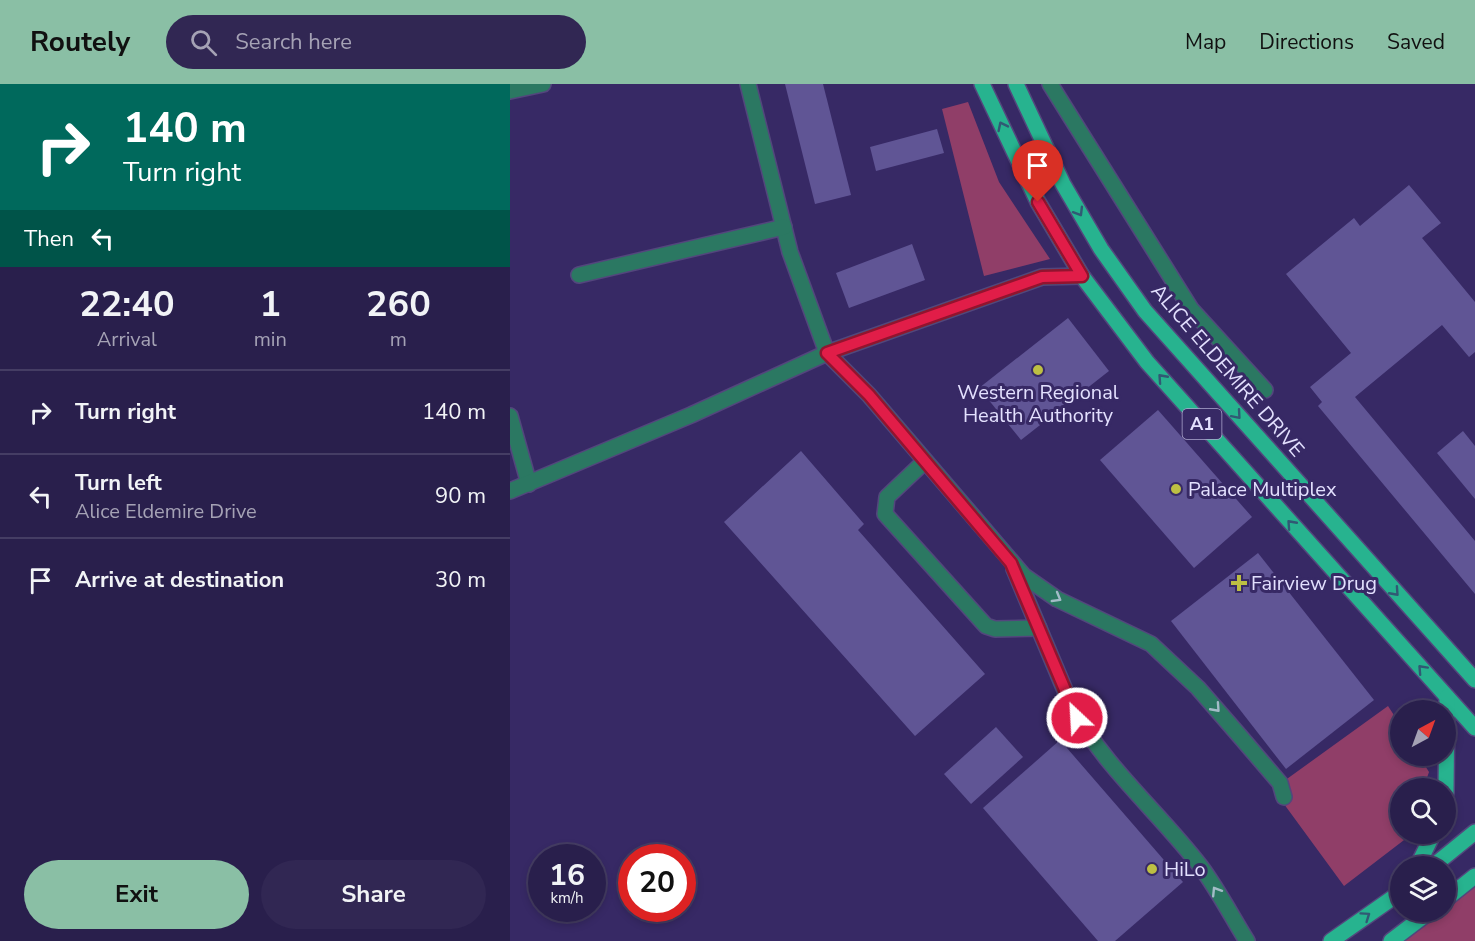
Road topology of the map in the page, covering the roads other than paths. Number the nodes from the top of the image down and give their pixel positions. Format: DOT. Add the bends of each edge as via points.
graph roads {
  1 [pos="543,84"];
  2 [pos="748,84"];
  3 [pos="982,84"];
  4 [pos="1016,84"];
  5 [pos="1050,84"];
  6 [pos="510,92"];
  7 [pos="784,227"];
  8 [pos="579,275"];
  9 [pos="1082,276"];
  10 [pos="827,353"];
  11 [pos="1265,390"];
  12 [pos="510,416"];
  13 [pos="924,462"];
  14 [pos="529,483"];
  15 [pos="510,491"];
  16 [pos="1011,563"];
  17 [pos="1039,628"];
  18 [pos="1475,680"];
  19 [pos="1447,697"];
  20 [pos="1475,728"];
  21 [pos="1446,778"];
  22 [pos="1284,797"];
  23 [pos="1475,832"];
  24 [pos="1446,856"];
  25 [pos="1475,876"];
  26 [pos="1456,891"];
  27 [pos="1390,900"];
  28 [pos="1416,922"];
  29 [pos="1247,941"];
  30 [pos="1331,941"];
  31 [pos="1391,941"];
  1 -- 6 [label="lane"];
  2 -- 7 [label="lane"];
  9 -- 3 [label="main road, A1, one-way" via="1038,202"];
  4 -- 18 [label="main road, ALICE ELDEMIRE DRIVE / A1, one-way" via="1063,184 1101,249 1145,311"];
  5 -- 11 [label="lane" via="1191,309"];
  7 -- 8 [label="lane"];
  7 -- 10 [label="lane"];
  9 -- 10 [label="lane" via="1042,277"];
  19 -- 9 [label="main road, A1, one-way" via="1147,362"];
  10 -- 13 [label="lane" via="869,395"];
  10 -- 14 [label="lane"];
  12 -- 14 [label="lane"];
  13 -- 16 [label="lane"];
  13 -- 17 [label="lane" via="887,497 885,514 986,626"];
  14 -- 15 [label="lane"];
  16 -- 17 [label="lane"];
  16 -- 22 [label="lane, one-way" via="1057,599 1150,644 1198,688 1280,783"];
  29 -- 17 [label="lane, one-way" via="1201,868 1083,728"];
  19 -- 20 [label="main road, A1"];
  19 -- 21 [label="main road"];
  23 -- 24 [label="main road"];
  25 -- 26 [label="main road"];
  30 -- 27 [label="main road, one-way"];
  28 -- 31 [label="main road"];
}
